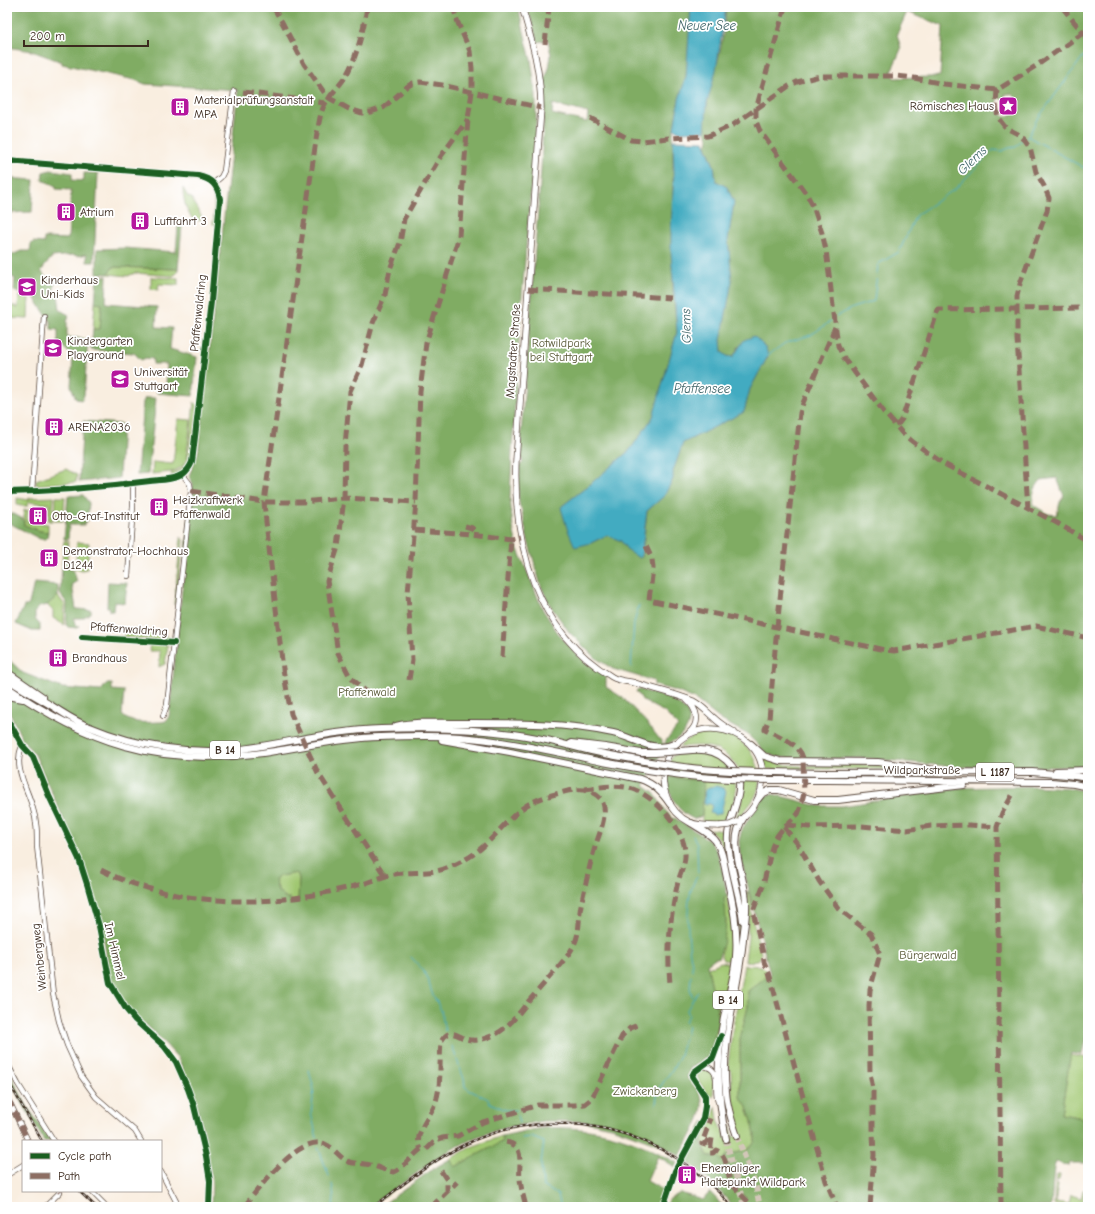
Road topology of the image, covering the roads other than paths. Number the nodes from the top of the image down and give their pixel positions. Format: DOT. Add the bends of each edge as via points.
graph roads {
  1 [pos="522,7"];
  2 [pos="234,91"];
  3 [pos="7,161"];
  4 [pos="214,183"];
  5 [pos="44,316"];
  6 [pos="183,475"];
  7 [pos="133,483"];
  8 [pos="7,492"];
  9 [pos="32,492"];
  10 [pos="128,576"];
  11 [pos="82,637"];
  12 [pos="174,643"];
  13 [pos="7,672"];
  14 [pos="7,679"];
  15 [pos="7,687"];
  16 [pos="7,696"];
  17 [pos="685,698"];
  18 [pos="26,700"];
  19 [pos="47,703"];
  20 [pos="163,716"];
  21 [pos="7,718"];
  22 [pos="392,729"];
  23 [pos="734,732"];
  24 [pos="689,734"];
  25 [pos="416,737"];
  26 [pos="558,742"];
  27 [pos="677,743"];
  28 [pos="751,744"];
  29 [pos="22,745"];
  30 [pos="1088,770"];
  31 [pos="947,772"];
  32 [pos="1043,773"];
  33 [pos="1088,778"];
  34 [pos="993,782"];
  35 [pos="1088,787"];
  36 [pos="758,799"];
  37 [pos="670,804"];
  38 [pos="744,817"];
  39 [pos="691,823"];
  40 [pos="744,937"];
  41 [pos="721,1036"];
  42 [pos="7,1063"];
  43 [pos="703,1066"];
  44 [pos="7,1099"];
  45 [pos="720,1108"];
  46 [pos="737,1136"];
  47 [pos="726,1139"];
  48 [pos="28,1140"];
  49 [pos="53,1140"];
  50 [pos="140,1140"];
  51 [pos="22,1166"];
  52 [pos="162,1174"];
  53 [pos="7,1175"];
  54 [pos="60,1192"];
  55 [pos="92,1192"];
  56 [pos="209,1205"];
  57 [pos="45,1207"];
  58 [pos="107,1207"];
  59 [pos="179,1207"];
  60 [pos="215,1207"];
  61 [pos="663,1207"];
  1 -- 17 [label="main road, Magstadter Straße / L 1187" via="538,64 541,108 516,460 518,526 533,578 550,617 574,648 604,671 628,682"];
  2 -- 4 [label="street" via="224,171"];
  3 -- 4 [label="street" via="182,174 204,177"];
  4 -- 6 [label="street, Pfaffenwaldring" via="219,193 220,206 211,302 192,462"];
  5 -- 9 [label="street"];
  6 -- 7 [label="street"];
  6 -- 12 [label="street, Pfaffenwaldring" via="190,484 191,491"];
  7 -- 9 [label="street"];
  7 -- 10 [label="street"];
  8 -- 9 [label="street"];
  11 -- 12 [label="street, Pfaffenwaldring"];
  12 -- 20 [label="street, Pfaffenwaldring" via="167,705"];
  13 -- 19 [label="highway, B 14" via="47,700"];
  14 -- 19 [label="highway, B 14"];
  15 -- 18 [label="highway, B 14"];
  16 -- 18 [label="highway, B 14"];
  17 -- 23 [label="main road, Magstadter Straße / L 1187" via="697,703 720,724"];
  17 -- 24 [label="main road" via="693,706 696,716 696,725"];
  18 -- 25 [label="highway, B 14" via="62,722 103,739 146,751 175,755 227,757 379,736"];
  19 -- 22 [label="highway, B 14" via="68,716 110,735 183,750 240,749 352,731"];
  21 -- 29 [label="street, Im Himmel"];
  22 -- 26 [label="highway, B 14" via="471,730"];
  22 -- 27 [label="highway" via="412,724 561,726 622,735 655,747"];
  23 -- 24 [label="main road, L 1187" via="710,729"];
  23 -- 28 [label="main road, L 1187"];
  24 -- 27 [label="main road, L 1187"];
  25 -- 34 [label="highway, Wildparkstraße, bridge" via="460,737 514,744 603,762 701,777 746,780"];
  25 -- 37 [label="highway, B 14" via="481,746 628,776 653,785"];
  26 -- 31 [label="highway, Wildparkstraße, bridge" via="605,754 701,769 744,772"];
  26 -- 40 [label="highway, B 14, bridge" via="641,753 708,750 722,756 733,767 740,790 729,827 728,842 742,912"];
  27 -- 37 [label="main road, L 1187" via="669,754 664,770 664,790"];
  28 -- 31 [label="highway, L 1187" via="760,753 780,761 878,762"];
  28 -- 36 [label="main road, L 1187" via="762,770"];
  29 -- 50 [label="street, Weinbergweg" via="18,755 19,768 38,828 37,846 53,994 59,1020 81,1076 96,1097 134,1131"];
  29 -- 56 [label="street, Im Himmel" via="33,757 79,859 99,926 110,982 126,1009 164,1046 176,1062 188,1089 206,1156 210,1181"];
  30 -- 32 [label="highway, L 1187"];
  31 -- 32 [label="highway, Wildparkstraße / L 1187"];
  32 -- 33 [label="highway, L 1187"];
  34 -- 35 [label="highway, Wildparkstraße / L 1187" via="1063,783"];
  34 -- 36 [label="highway" via="825,801 770,790"];
  36 -- 38 [label="main road, L 1187"];
  37 -- 39 [label="main road, B 14" via="680,816"];
  38 -- 39 [label="main road, L 1187, bridge" via="730,825"];
  38 -- 40 [label="highway" via="736,843 746,901"];
  39 -- 41 [label="highway, B 14" via="710,835 718,845 733,907 736,958"];
  40 -- 46 [label="highway, B 14" via="738,985 727,1036 725,1063 728,1105"];
  41 -- 43 [label="street" via="714,1056"];
  41 -- 45 [label="highway, B 14"];
  42 -- 49 [label="street"];
  43 -- 45 [label="street" via="712,1068 715,1072"];
  43 -- 61 [label="street" via="692,1076 705,1096 704,1119 675,1171"];
  44 -- 48 [label="street"];
  45 -- 47 [label="highway, B 14"];
  51 -- 53 [label="street"];
  52 -- 59 [label="street"];
  54 -- 57 [label="street"];
  55 -- 58 [label="street"];
  56 -- 60 [label="street, Im Himmel"];
}
